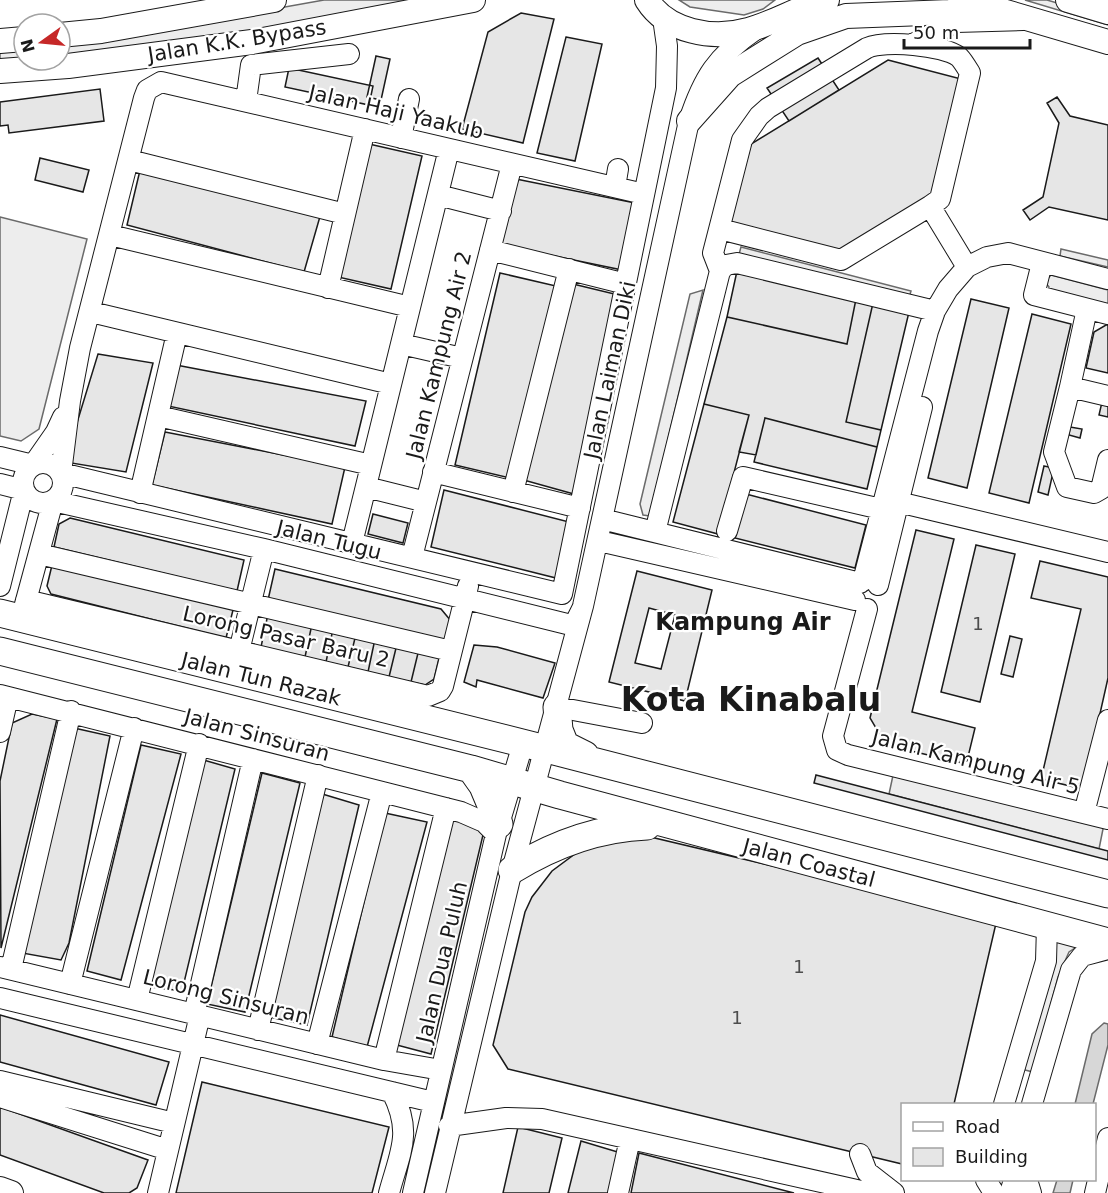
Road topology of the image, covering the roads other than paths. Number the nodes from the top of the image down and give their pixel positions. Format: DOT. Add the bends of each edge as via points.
graph roads {
  1 [pos="274,0"];
  2 [pos="472,0"];
  3 [pos="647,0"];
  4 [pos="827,0"];
  5 [pos="938,0"];
  6 [pos="1068,0"];
  7 [pos="982,4"];
  8 [pos="1108,12"];
  9 [pos="777,14"];
  10 [pos="663,18"];
  11 [pos="1029,19"];
  12 [pos="72,34"];
  13 [pos="1108,42"];
  14 [pos="914,44"];
  15 [pos="349,54"];
  16 [pos="0,71"];
  17 [pos="409,99"];
  18 [pos="246,101"];
  19 [pos="689,121"];
  20 [pos="365,129"];
  21 [pos="401,138"];
  22 [pos="449,149"];
  23 [pos="129,160"];
  24 [pos="513,164"];
  25 [pos="438,195"];
  26 [pos="644,195"];
  27 [pos="501,211"];
  28 [pos="345,214"];
  29 [pos="935,215"];
  30 [pos="728,231"];
  31 [pos="110,235"];
  32 [pos="490,250"];
  33 [pos="1042,263"];
  34 [pos="723,268"];
  35 [pos="568,269"];
  36 [pos="964,271"];
  37 [pos="1108,279"];
  38 [pos="626,284"];
  39 [pos="328,288"];
  40 [pos="410,307"];
  41 [pos="1087,309"];
  42 [pos="935,311"];
  43 [pos="91,312"];
  44 [pos="1108,314"];
  45 [pos="177,333"];
  46 [pos="401,344"];
  47 [pos="462,358"];
  48 [pos="391,384"];
  49 [pos="1070,387"];
  50 [pos="1108,396"];
  51 [pos="70,401"];
  52 [pos="158,416"];
  53 [pos="0,457"];
  54 [pos="1108,460"];
  55 [pos="33,465"];
  56 [pos="371,465"];
  57 [pos="433,472"];
  58 [pos="61,473"];
  59 [pos="0,484"];
  60 [pos="366,487"];
  61 [pos="24,490"];
  62 [pos="140,492"];
  63 [pos="513,492"];
  64 [pos="53,501"];
  65 [pos="426,502"];
  66 [pos="890,506"];
  67 [pos="579,508"];
  68 [pos="602,519"];
  69 [pos="727,531"];
  70 [pos="655,532"];
  71 [pos="598,541"];
  72 [pos="352,543"];
  73 [pos="264,549"];
  74 [pos="1108,552"];
  75 [pos="39,554"];
  76 [pos="412,557"];
  77 [pos="471,572"];
  78 [pos="566,580"];
  79 [pos="0,586"];
  80 [pos="864,591"];
  81 [pos="465,598"];
  82 [pos="250,605"];
  83 [pos="583,606"];
  84 [pos="12,612"];
  85 [pos="0,651"];
  86 [pos="239,651"];
  87 [pos="451,651"];
  88 [pos="116,679"];
  89 [pos="4,696"];
  90 [pos="557,707"];
  91 [pos="71,711"];
  92 [pos="1108,720"];
  93 [pos="642,723"];
  94 [pos="134,728"];
  95 [pos="0,732"];
  96 [pos="200,744"];
  97 [pos="534,747"];
  98 [pos="253,759"];
  99 [pos="471,769"];
  100 [pos="626,770"];
  101 [pos="318,776"];
  102 [pos="522,784"];
  103 [pos="382,792"];
  104 [pos="446,808"];
  105 [pos="1083,813"];
  106 [pos="1108,819"];
  107 [pos="498,829"];
  108 [pos="707,835"];
  109 [pos="512,870"];
  110 [pos="1108,894"];
  111 [pos="1047,926"];
  112 [pos="1108,942"];
  113 [pos="1108,949"];
  114 [pos="5,968"];
  115 [pos="70,984"];
  116 [pos="0,998"];
  117 [pos="137,1000"];
  118 [pos="197,1015"];
  119 [pos="258,1030"];
  120 [pos="317,1044"];
  121 [pos="193,1045"];
  122 [pos="384,1060"];
  123 [pos="441,1070"];
  124 [pos="0,1081"];
  125 [pos="392,1092"];
  126 [pos="0,1097"];
  127 [pos="1036,1099"];
  128 [pos="433,1102"];
  129 [pos="1004,1103"];
  130 [pos="1010,1103"];
  131 [pos="174,1124"];
  132 [pos="449,1126"];
  133 [pos="1108,1138"];
  134 [pos="630,1139"];
  135 [pos="168,1150"];
  136 [pos="860,1154"];
  137 [pos="0,1189"];
  138 [pos="833,1189"];
  139 [pos="11,1193"];
  140 [pos="158,1193"];
  141 [pos="389,1193"];
  142 [pos="413,1193"];
  143 [pos="435,1193"];
  144 [pos="618,1193"];
  145 [pos="870,1193"];
  146 [pos="894,1193"];
  147 [pos="1095,1193"];
  1 -- 12 [label="main road, Jalan K.K. Bypass"];
  2 -- 16 [label="main road, Jalan K.K. Bypass" via="252,42"];
  3 -- 10 [label="main road"];
  4 -- 9 [label="main road"];
  5 -- 7 [label="main road"];
  6 -- 8 [label="main road"];
  7 -- 11 [label="main road"];
  7 -- 19 [label="main road" via="950,12 846,16 797,33 730,75"];
  9 -- 10 [label="main road" via="727,34 688,30"];
  9 -- 19 [label="street, Jalan Laiman Diki" via="732,46 715,65 700,87"];
  10 -- 26 [label="street, Jalan Laiman Diki" via="666,88"];
  11 -- 13 [label="main road"];
  11 -- 14 [label="street" via="956,22"];
  14 -- 29 [label="street" via="958,57 970,73"];
  14 -- 30 [label="street" via="878,44 867,48 759,116 742,140"];
  15 -- 18 [label="street" via="250,66"];
  17 -- 21 [label="street"];
  18 -- 20 [label="street, Jalan Haji Yaakub"];
  18 -- 23 [label="street, Jalan Haji Yaakub" via="161,81 147,90"];
  19 -- 68 [label="street, Jalan Laiman Diki"];
  20 -- 21 [label="street, Jalan Haji Yaakub"];
  20 -- 28 [label="street"];
  21 -- 22 [label="street, Jalan Haji Yaakub"];
  22 -- 24 [label="street, Jalan Haji Yaakub"];
  22 -- 25 [label="street, Jalan Kampung Air 2"];
  23 -- 28 [label="street"];
  23 -- 31 [label="street"];
  24 -- 26 [label="street, Jalan Haji Yaakub" via="616,178"];
  24 -- 27 [label="street, Jalan Kampung Air 2"];
  25 -- 27 [label="street"];
  25 -- 40 [label="street, Jalan Kampung Air 2"];
  26 -- 38 [label="street, Jalan Laiman Diki"];
  27 -- 32 [label="street, Jalan Kampung Air 2"];
  28 -- 39 [label="street"];
  29 -- 30 [label="street" via="841,260"];
  29 -- 36 [label="street"];
  30 -- 34 [label="street"];
  31 -- 39 [label="street"];
  31 -- 43 [label="street"];
  32 -- 35 [label="street"];
  32 -- 47 [label="street, Jalan Kampung Air 2"];
  33 -- 36 [label="street" via="1008,253 987,257"];
  33 -- 37 [label="street"];
  33 -- 41 [label="street" via="1034,295"];
  34 -- 42 [label="street" via="737,263"];
  34 -- 70 [label="street"];
  35 -- 38 [label="street"];
  35 -- 63 [label="street"];
  36 -- 42 [label="street, Jalan Kampung Air 5"];
  36 -- 66 [label="street" via="945,314"];
  38 -- 67 [label="street, Jalan Laiman Diki"];
  39 -- 40 [label="street"];
  40 -- 46 [label="street, Jalan Kampung Air 2"];
  41 -- 44 [label="street"];
  41 -- 49 [label="street"];
  42 -- 66 [label="street, Jalan Kampung Air 5"];
  43 -- 45 [label="street"];
  43 -- 51 [label="street"];
  45 -- 48 [label="street"];
  45 -- 52 [label="street"];
  46 -- 47 [label="street"];
  46 -- 48 [label="street, Jalan Kampung Air 2"];
  47 -- 57 [label="street, Jalan Kampung Air 2"];
  48 -- 56 [label="street, Jalan Kampung Air 2"];
  49 -- 50 [label="street"];
  49 -- 54 [label="street" via="1054,452 1067,487 1099,493"];
  51 -- 55 [label="street" via="56,432"];
  51 -- 58 [label="street"];
  52 -- 56 [label="street"];
  52 -- 62 [label="street"];
  53 -- 55 [label="street"];
  55 -- 58 [label="street" via="52,464"];
  55 -- 61 [label="street" via="23,478"];
  56 -- 60 [label="street, Jalan Kampung Air 2"];
  57 -- 63 [label="street"];
  57 -- 65 [label="street, Jalan Kampung Air 2"];
  58 -- 62 [label="street, Jalan Tugu"];
  58 -- 64 [label="street" via="63,486"];
  59 -- 61 [label="street"];
  60 -- 65 [label="street"];
  60 -- 72 [label="street, Jalan Kampung Air 2"];
  61 -- 64 [label="street" via="36,502"];
  61 -- 79 [label="street"];
  62 -- 72 [label="street, Jalan Tugu"];
  63 -- 67 [label="street"];
  64 -- 73 [label="street, Jalan Tugu"];
  64 -- 75 [label="street"];
  65 -- 76 [label="street, Jalan Kampung Air 2"];
  66 -- 69 [label="street" via="743,477"];
  66 -- 74 [label="street"];
  66 -- 80 [label="street, Jalan Kampung Air 5"];
  67 -- 78 [label="street, Jalan Laiman Diki"];
  68 -- 70 [label="street"];
  68 -- 71 [label="street, Jalan Laiman Diki"];
  70 -- 80 [label="street"];
  71 -- 80 [label="street"];
  71 -- 83 [label="street, Jalan Laiman Diki"];
  72 -- 76 [label="street, Jalan Tugu"];
  73 -- 81 [label="street, Jalan Tugu"];
  73 -- 82 [label="street"];
  75 -- 82 [label="street"];
  75 -- 84 [label="street"];
  76 -- 77 [label="street, Jalan Tugu"];
  77 -- 78 [label="street, Jalan Tugu" via="558,594 562,594"];
  77 -- 81 [label="street, Lorong Pasar Baru 2"];
  80 -- 105 [label="street, Jalan Kampung Air 5" via="833,736 837,750"];
  81 -- 83 [label="street, Jalan Tugu" via="567,624 575,623"];
  81 -- 87 [label="street, Lorong Pasar Baru 2"];
  82 -- 86 [label="street"];
  82 -- 87 [label="street"];
  83 -- 90 [label="street, Jalan Laiman Diki"];
  84 -- 86 [label="street, Lorong Pasar Baru 2"];
  84 -- 88 [label="highway" via="5,629 15,642"];
  84 -- 97 [label="highway, Jalan Tun Razak"];
  85 -- 88 [label="highway, Jalan Tun Razak"];
  86 -- 87 [label="street, Lorong Pasar Baru 2" via="428,696 443,686"];
  88 -- 99 [label="highway, Jalan Tun Razak"];
  89 -- 91 [label="street, Jalan Sinsuran"];
  89 -- 95 [label="street"];
  90 -- 93 [label="street"];
  90 -- 97 [label="street, Jalan Laiman Diki"];
  90 -- 100 [label="highway" via="565,745"];
  91 -- 94 [label="street, Jalan Sinsuran"];
  91 -- 114 [label="street"];
  92 -- 105 [label="street"];
  94 -- 96 [label="street, Jalan Sinsuran"];
  94 -- 115 [label="street"];
  96 -- 98 [label="street, Jalan Sinsuran"];
  96 -- 117 [label="street"];
  97 -- 100 [label="highway, Jalan Coastal"];
  97 -- 102 [label="street, Jalan Dua Puluh"];
  98 -- 101 [label="street, Jalan Sinsuran"];
  98 -- 118 [label="street"];
  99 -- 102 [label="highway, Jalan Tun Razak"];
  99 -- 107 [label="highway" via="483,786"];
  100 -- 110 [label="highway, Jalan Coastal"];
  101 -- 103 [label="street, Jalan Sinsuran"];
  101 -- 119 [label="street"];
  102 -- 107 [label="street, Jalan Dua Puluh"];
  102 -- 108 [label="highway, Jalan Coastal"];
  102 -- 109 [label="street, Jalan Dua Puluh"];
  103 -- 104 [label="street, Jalan Sinsuran"];
  103 -- 120 [label="street"];
  104 -- 107 [label="street, Jalan Sinsuran" via="477,817"];
  104 -- 122 [label="street"];
  105 -- 106 [label="street, Jalan Kampung Air 5"];
  107 -- 123 [label="street, Jalan Dua Puluh"];
  108 -- 109 [label="highway" via="648,826 616,828 563,843"];
  108 -- 111 [label="highway, Jalan Coastal"];
  109 -- 132 [label="street, Jalan Dua Puluh"];
  111 -- 112 [label="highway, Jalan Coastal"];
  111 -- 129 [label="street" via="1046,961"];
  113 -- 127 [label="street" via="1082,956 1071,970"];
  114 -- 115 [label="street, Lorong Sinsuran"];
  115 -- 117 [label="street, Lorong Sinsuran"];
  116 -- 121 [label="street"];
  117 -- 118 [label="street, Lorong Sinsuran"];
  118 -- 119 [label="street, Lorong Sinsuran"];
  118 -- 121 [label="street"];
  119 -- 120 [label="street, Lorong Sinsuran"];
  120 -- 122 [label="street, Lorong Sinsuran"];
  121 -- 125 [label="street"];
  121 -- 131 [label="street"];
  122 -- 123 [label="street, Lorong Sinsuran"];
  123 -- 128 [label="street, Jalan Dua Puluh"];
  124 -- 131 [label="street"];
  125 -- 128 [label="street"];
  125 -- 141 [label="street" via="401,1109 405,1133"];
  126 -- 135 [label="street"];
  127 -- 130 [label="street" via="1032,1078 1020,1079"];
  128 -- 142 [label="street, Jalan Dua Puluh"];
  131 -- 135 [label="street"];
  132 -- 134 [label="street" via="506,1118 542,1119"];
  132 -- 143 [label="street, Jalan Dua Puluh"];
  133 -- 147 [label="street"];
  134 -- 138 [label="street"];
  134 -- 144 [label="street"];
  135 -- 140 [label="street"];
  136 -- 146 [label="street" via="867,1172"];
  137 -- 139 [label="main road"];
  138 -- 145 [label="street"];
}
